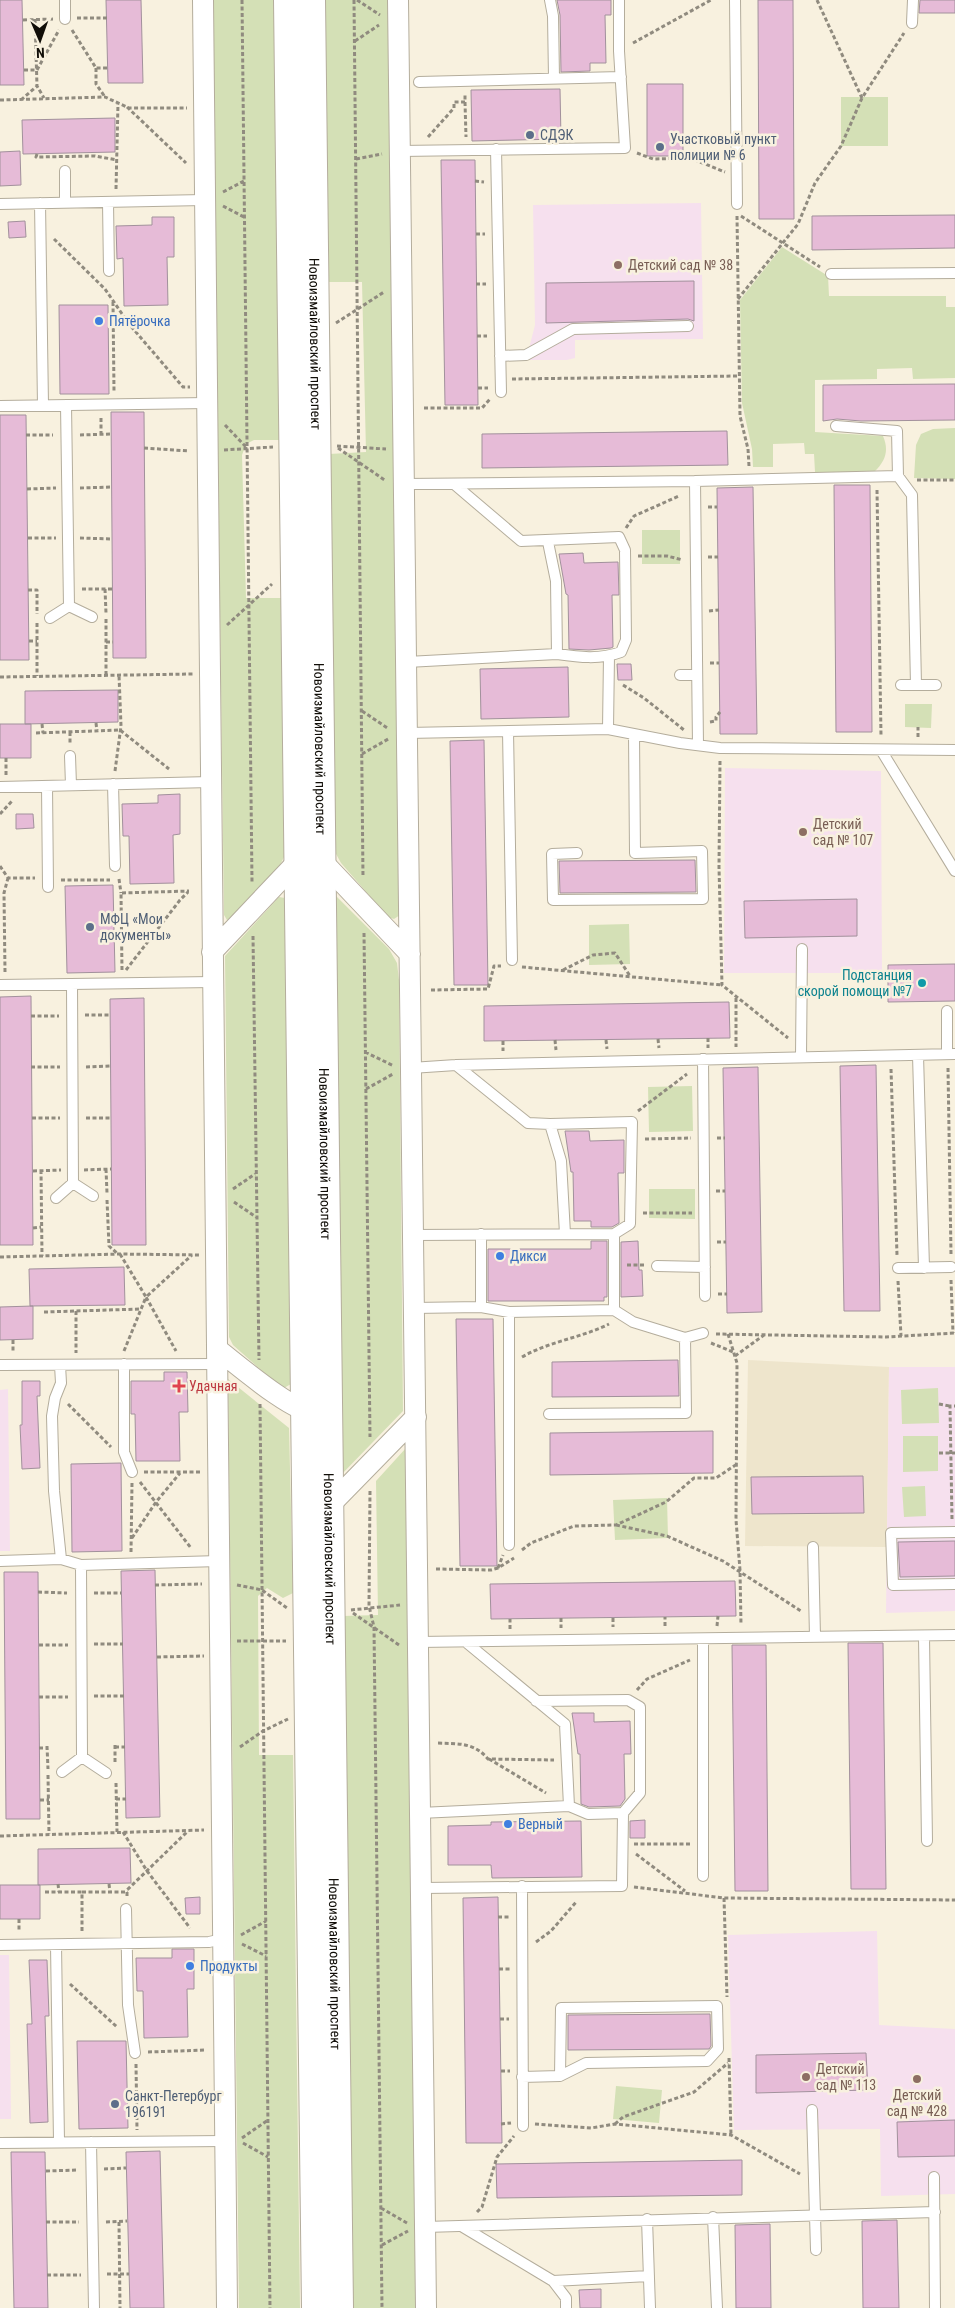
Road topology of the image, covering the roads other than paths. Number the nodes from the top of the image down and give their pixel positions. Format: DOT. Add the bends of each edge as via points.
graph roads {
  1 [pos="65,0"];
  2 [pos="203,0"];
  3 [pos="288,0"];
  4 [pos="311,0"];
  5 [pos="398,0"];
  6 [pos="550,0"];
  7 [pos="619,0"];
  8 [pos="735,0"];
  9 [pos="913,0"];
  10 [pos="65,19"];
  11 [pos="912,23"];
  12 [pos="621,77"];
  13 [pos="554,78"];
  14 [pos="419,82"];
  15 [pos="496,149"];
  16 [pos="400,151"];
  17 [pos="65,172"];
  18 [pos="214,199"];
  19 [pos="112,202"];
  20 [pos="40,203"];
  21 [pos="65,203"];
  22 [pos="0,204"];
  23 [pos="737,204"];
  24 [pos="109,271"];
  25 [pos="831,274"];
  26 [pos="955,274"];
  27 [pos="688,326"];
  28 [pos="500,356"];
  29 [pos="501,387"];
  30 [pos="207,403"];
  31 [pos="44,405"];
  32 [pos="66,405"];
  33 [pos="0,406"];
  34 [pos="836,426"];
  35 [pos="899,478"];
  36 [pos="398,484"];
  37 [pos="454,484"];
  38 [pos="695,484"];
  39 [pos="548,542"];
  40 [pos="69,606"];
  41 [pos="92,617"];
  42 [pos="50,618"];
  43 [pos="557,654"];
  44 [pos="608,656"];
  45 [pos="407,662"];
  46 [pos="680,675"];
  47 [pos="698,675"];
  48 [pos="902,685"];
  49 [pos="916,685"];
  50 [pos="936,685"];
  51 [pos="608,729"];
  52 [pos="508,731"];
  53 [pos="407,733"];
  54 [pos="634,734"];
  55 [pos="698,741"];
  56 [pos="881,750"];
  57 [pos="955,750"];
  58 [pos="70,756"];
  59 [pos="211,782"];
  60 [pos="113,784"];
  61 [pos="47,786"];
  62 [pos="71,786"];
  63 [pos="0,787"];
  64 [pos="577,853"];
  65 [pos="310,860"];
  66 [pos="115,866"];
  67 [pos="955,871"];
  68 [pos="48,887"];
  69 [pos="802,949"];
  70 [pos="212,952"];
  71 [pos="410,954"];
  72 [pos="512,960"];
  73 [pos="213,982"];
  74 [pos="72,984"];
  75 [pos="3,985"];
  76 [pos="947,1011"];
  77 [pos="951,1054"];
  78 [pos="918,1056"];
  79 [pos="801,1057"];
  80 [pos="703,1059"];
  81 [pos="456,1065"];
  82 [pos="411,1068"];
  83 [pos="550,1124"];
  84 [pos="73,1183"];
  85 [pos="93,1196"];
  86 [pos="56,1198"];
  87 [pos="481,1234"];
  88 [pos="564,1234"];
  89 [pos="614,1234"];
  90 [pos="413,1235"];
  91 [pos="657,1266"];
  92 [pos="705,1267"];
  93 [pos="951,1267"];
  94 [pos="898,1268"];
  95 [pos="924,1268"];
  96 [pos="705,1296"];
  97 [pos="482,1307"];
  98 [pos="413,1308"];
  99 [pos="614,1310"];
  100 [pos="509,1312"];
  101 [pos="703,1333"];
  102 [pos="685,1338"];
  103 [pos="217,1356"];
  104 [pos="121,1364"];
  105 [pos="0,1365"];
  106 [pos="60,1365"];
  107 [pos="317,1413"];
  108 [pos="549,1414"];
  109 [pos="416,1417"];
  110 [pos="132,1472"];
  111 [pos="318,1506"];
  112 [pos="954,1532"];
  113 [pos="509,1546"];
  114 [pos="813,1547"];
  115 [pos="61,1559"];
  116 [pos="0,1561"];
  117 [pos="219,1561"];
  118 [pos="81,1565"];
  119 [pos="955,1584"];
  120 [pos="955,1635"];
  121 [pos="815,1637"];
  122 [pos="924,1637"];
  123 [pos="703,1639"];
  124 [pos="467,1643"];
  125 [pos="418,1650"];
  126 [pos="536,1701"];
  127 [pos="82,1757"];
  128 [pos="62,1772"];
  129 [pos="111,1772"];
  130 [pos="569,1806"];
  131 [pos="420,1813"];
  132 [pos="623,1813"];
  133 [pos="927,1841"];
  134 [pos="703,1876"];
  135 [pos="522,1886"];
  136 [pos="422,1888"];
  137 [pos="126,1909"];
  138 [pos="223,1939"];
  139 [pos="126,1943"];
  140 [pos="0,1945"];
  141 [pos="56,1945"];
  142 [pos="135,2048"];
  143 [pos="522,2076"];
  144 [pos="560,2076"];
  145 [pos="812,2110"];
  146 [pos="523,2126"];
  147 [pos="59,2141"];
  148 [pos="225,2141"];
  149 [pos="90,2142"];
  150 [pos="0,2143"];
  151 [pos="934,2177"];
  152 [pos="935,2212"];
  153 [pos="815,2215"];
  154 [pos="713,2217"];
  155 [pos="646,2219"];
  156 [pos="463,2226"];
  157 [pos="425,2227"];
  158 [pos="816,2250"];
  159 [pos="649,2276"];
  160 [pos="553,2281"];
  161 [pos="94,2308"];
  162 [pos="227,2308"];
  163 [pos="316,2308"];
  164 [pos="339,2308"];
  165 [pos="426,2308"];
  166 [pos="566,2308"];
  167 [pos="650,2308"];
  168 [pos="717,2308"];
  169 [pos="936,2308"];
  1 -- 10 [label="lane"];
  2 -- 18 [label="street"];
  3 -- 65 [label="street, Новоизмайловский проспект"];
  4 -- 65 [label="street, Новоизмайловский проспект"];
  5 -- 16 [label="street"];
  6 -- 13 [label="lane"];
  7 -- 12 [label="lane"];
  8 -- 23 [label="lane"];
  9 -- 11 [label="lane"];
  12 -- 13 [label="lane"];
  12 -- 15 [label="lane" via="625,148"];
  13 -- 14 [label="lane"];
  15 -- 16 [label="lane"];
  15 -- 28 [label="lane"];
  16 -- 36 [label="street"];
  17 -- 21 [label="lane"];
  18 -- 19 [label="lane"];
  18 -- 30 [label="street"];
  19 -- 21 [label="lane"];
  19 -- 24 [label="lane"];
  20 -- 21 [label="lane"];
  20 -- 22 [label="lane"];
  20 -- 31 [label="lane"];
  25 -- 26 [label="lane"];
  27 -- 28 [label="lane" via="573,329 526,355"];
  28 -- 29 [label="lane"];
  30 -- 32 [label="lane"];
  30 -- 59 [label="street"];
  31 -- 32 [label="lane"];
  31 -- 33 [label="lane"];
  32 -- 40 [label="lane"];
  34 -- 35 [label="lane" via="897,431"];
  35 -- 38 [label="lane" via="750,479"];
  35 -- 49 [label="lane" via="912,494"];
  36 -- 37 [label="lane"];
  36 -- 45 [label="street"];
  37 -- 38 [label="lane"];
  37 -- 39 [label="lane" via="521,541"];
  38 -- 47 [label="lane"];
  39 -- 43 [label="lane" via="556,580"];
  39 -- 44 [label="lane" via="619,537 625,550 626,640 621,652"];
  40 -- 41 [label="lane"];
  40 -- 42 [label="lane"];
  43 -- 44 [label="lane"];
  43 -- 45 [label="lane"];
  44 -- 51 [label="lane"];
  45 -- 53 [label="street"];
  46 -- 47 [label="lane"];
  47 -- 55 [label="lane"];
  48 -- 49 [label="lane"];
  49 -- 50 [label="lane"];
  51 -- 52 [label="lane"];
  51 -- 54 [label="lane"];
  52 -- 53 [label="lane"];
  52 -- 72 [label="lane"];
  53 -- 71 [label="street"];
  54 -- 55 [label="lane"];
  54 -- 64 [label="lane" via="635,853 702,851 703,899 553,900 552,854"];
  55 -- 56 [label="lane" via="720,748"];
  56 -- 57 [label="lane"];
  56 -- 67 [label="lane"];
  58 -- 62 [label="lane"];
  59 -- 60 [label="lane"];
  59 -- 70 [label="street"];
  60 -- 62 [label="lane"];
  60 -- 66 [label="lane"];
  61 -- 62 [label="lane"];
  61 -- 63 [label="lane"];
  61 -- 68 [label="lane"];
  65 -- 70 [label="street"];
  65 -- 71 [label="street"];
  65 -- 107 [label="street, Новоизмайловский проспект"];
  69 -- 79 [label="lane"];
  70 -- 73 [label="street"];
  71 -- 82 [label="street"];
  73 -- 74 [label="lane"];
  73 -- 103 [label="street"];
  74 -- 75 [label="lane"];
  74 -- 84 [label="lane"];
  76 -- 77 [label="lane"];
  77 -- 78 [label="lane"];
  78 -- 79 [label="lane"];
  78 -- 95 [label="lane"];
  79 -- 80 [label="lane"];
  80 -- 81 [label="lane"];
  80 -- 92 [label="lane"];
  81 -- 82 [label="lane"];
  81 -- 83 [label="lane" via="528,1123"];
  82 -- 90 [label="street"];
  83 -- 88 [label="lane" via="561,1161"];
  83 -- 89 [label="lane" via="632,1122 630,1224"];
  84 -- 85 [label="lane"];
  84 -- 86 [label="lane"];
  87 -- 88 [label="lane"];
  87 -- 90 [label="lane"];
  87 -- 97 [label="lane"];
  88 -- 89 [label="lane"];
  89 -- 99 [label="lane"];
  90 -- 98 [label="street"];
  91 -- 92 [label="lane"];
  92 -- 96 [label="lane"];
  93 -- 95 [label="lane"];
  94 -- 95 [label="lane"];
  97 -- 98 [label="lane"];
  97 -- 100 [label="lane"];
  98 -- 109 [label="street"];
  99 -- 100 [label="lane"];
  99 -- 102 [label="lane" via="633,1322"];
  100 -- 113 [label="lane"];
  101 -- 102 [label="lane"];
  102 -- 108 [label="lane" via="686,1413"];
  103 -- 104 [label="lane" via="180,1363"];
  103 -- 107 [label="street" via="279,1396"];
  103 -- 117 [label="street"];
  104 -- 106 [label="lane"];
  104 -- 110 [label="lane" via="124,1452"];
  105 -- 106 [label="lane"];
  106 -- 115 [label="lane" via="61,1383 52,1416 54,1491"];
  107 -- 111 [label="street, Новоизмайловский проспект"];
  109 -- 111 [label="street"];
  109 -- 125 [label="street"];
  111 -- 163 [label="street, Новоизмайловский проспект"];
  111 -- 164 [label="street, Новоизмайловский проспект"];
  112 -- 119 [label="lane" via="891,1533 893,1585"];
  114 -- 121 [label="lane"];
  115 -- 116 [label="lane"];
  115 -- 118 [label="lane"];
  117 -- 118 [label="lane"];
  117 -- 138 [label="street"];
  118 -- 127 [label="lane"];
  120 -- 122 [label="lane"];
  121 -- 122 [label="lane"];
  121 -- 123 [label="lane"];
  122 -- 133 [label="lane"];
  123 -- 124 [label="lane"];
  123 -- 134 [label="lane"];
  124 -- 125 [label="lane"];
  124 -- 126 [label="lane"];
  125 -- 131 [label="street"];
  126 -- 130 [label="lane" via="565,1724"];
  126 -- 132 [label="lane" via="628,1700 640,1707 640,1793"];
  127 -- 128 [label="lane"];
  127 -- 129 [label="lane"];
  130 -- 131 [label="lane"];
  130 -- 132 [label="lane" via="588,1814"];
  131 -- 136 [label="street"];
  132 -- 135 [label="lane" via="622,1886"];
  135 -- 136 [label="lane"];
  135 -- 143 [label="lane"];
  136 -- 157 [label="street"];
  137 -- 139 [label="lane"];
  138 -- 139 [label="lane"];
  138 -- 148 [label="street"];
  139 -- 141 [label="lane"];
  139 -- 142 [label="lane" via="128,2005"];
  140 -- 141 [label="lane"];
  141 -- 147 [label="lane"];
  143 -- 144 [label="lane"];
  143 -- 146 [label="lane"];
  144 -- 144 [label="lane" via="586,2063 707,2061 718,2049 717,2006 560,2008"];
  145 -- 153 [label="lane"];
  147 -- 149 [label="lane"];
  147 -- 150 [label="lane"];
  148 -- 149 [label="lane"];
  148 -- 162 [label="street"];
  149 -- 161 [label="lane"];
  151 -- 152 [label="lane"];
  152 -- 153 [label="lane"];
  152 -- 169 [label="lane"];
  153 -- 154 [label="lane"];
  153 -- 158 [label="lane"];
  154 -- 155 [label="lane"];
  154 -- 168 [label="lane"];
  155 -- 156 [label="lane"];
  155 -- 159 [label="lane"];
  156 -- 157 [label="lane"];
  156 -- 160 [label="lane"];
  157 -- 165 [label="street"];
  159 -- 160 [label="lane"];
  159 -- 167 [label="lane"];
  160 -- 166 [label="lane" via="566,2298"];
}
